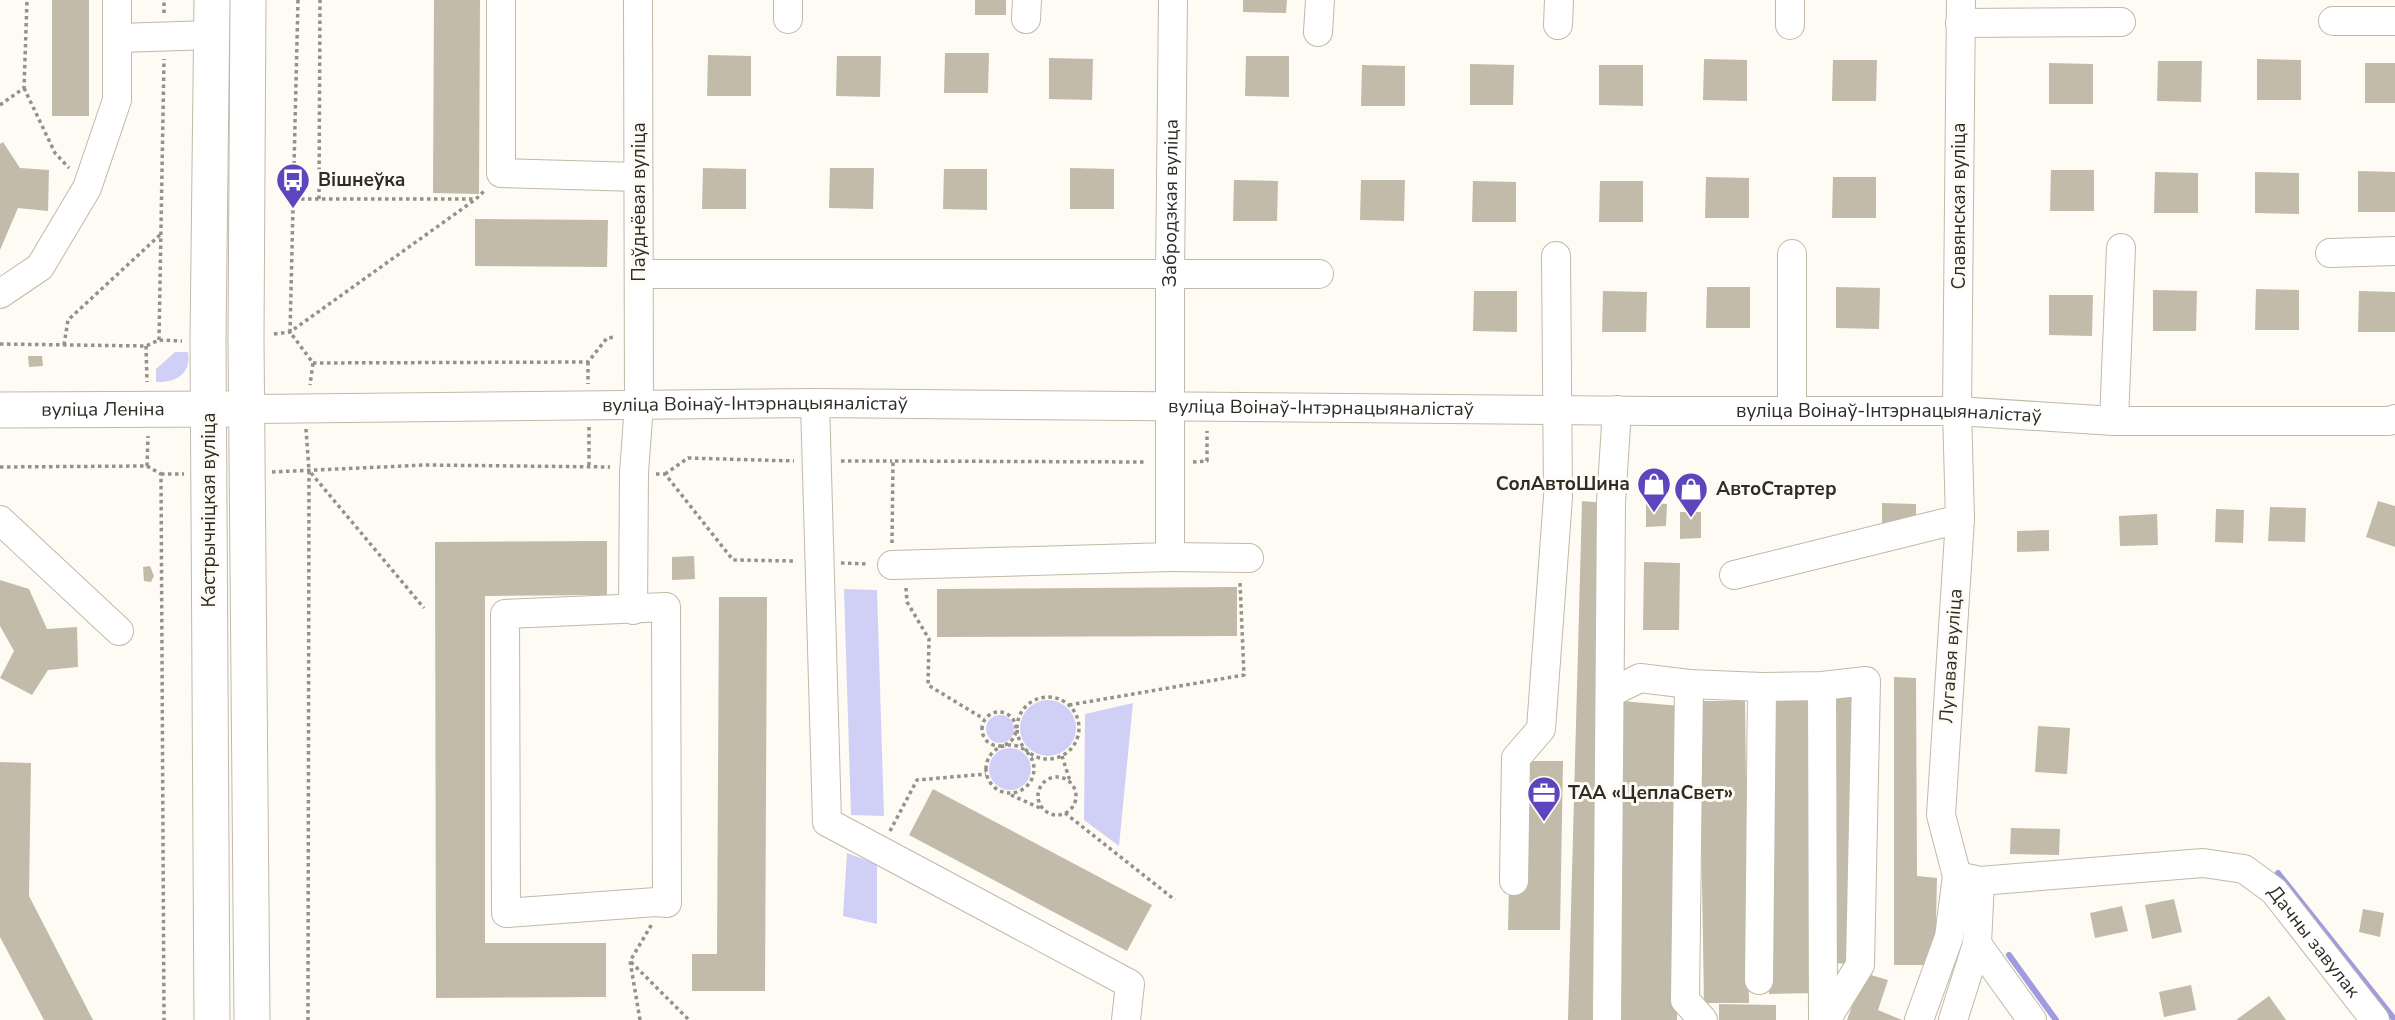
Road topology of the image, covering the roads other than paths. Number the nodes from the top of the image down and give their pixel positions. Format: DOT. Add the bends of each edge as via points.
graph roads {
  1 [pos="117,0"];
  2 [pos="212,0"];
  3 [pos="248,0"];
  4 [pos="501,0"];
  5 [pos="638,0"];
  6 [pos="1173,0"];
  7 [pos="1320,0"];
  8 [pos="1960,11"];
  9 [pos="2333,21"];
  10 [pos="2395,21"];
  11 [pos="2121,22"];
  12 [pos="1318,32"];
  13 [pos="212,35"];
  14 [pos="118,38"];
  15 [pos="638,177"];
  16 [pos="2121,248"];
  17 [pos="2395,251"];
  18 [pos="2330,253"];
  19 [pos="1792,254"];
  20 [pos="1556,256"];
  21 [pos="639,274"];
  22 [pos="1319,274"];
  23 [pos="1170,275"];
  24 [pos="0,294"];
  25 [pos="816,403"];
  26 [pos="639,404"];
  27 [pos="1169,406"];
  28 [pos="208,409"];
  29 [pos="247,409"];
  30 [pos="1559,409"];
  31 [pos="0,410"];
  32 [pos="1617,410"];
  33 [pos="1792,411"];
  34 [pos="1957,411"];
  35 [pos="2395,419"];
  36 [pos="2114,421"];
  37 [pos="1960,519"];
  38 [pos="0,520"];
  39 [pos="1170,557"];
  40 [pos="1244,558"];
  41 [pos="898,565"];
  42 [pos="1734,575"];
  43 [pos="633,610"];
  44 [pos="119,631"];
  45 [pos="1689,684"];
  46 [pos="1822,685"];
  47 [pos="1762,687"];
  48 [pos="1610,693"];
  49 [pos="1969,879"];
  50 [pos="1514,881"];
  51 [pos="1977,944"];
  52 [pos="1759,980"];
  53 [pos="212,1020"];
  54 [pos="252,1020"];
  55 [pos="1126,1020"];
  56 [pos="1607,1020"];
  57 [pos="1703,1020"];
  58 [pos="1825,1020"];
  59 [pos="1919,1020"];
  60 [pos="1953,1020"];
  61 [pos="2032,1020"];
  62 [pos="2375,1020"];
  1 -- 14 [label="street"];
  2 -- 13 [label="main road, Кастрычніцкая вуліца"];
  3 -- 29 [label="main road, Кастрычніцкая вуліца"];
  4 -- 15 [label="street" via="501,173"];
  5 -- 15 [label="street, Паўднёвая вуліца"];
  6 -- 23 [label="street, Забродзкая вуліца"];
  7 -- 12 [label="street"];
  8 -- 11 [label="street"];
  8 -- 34 [label="street, Славянская вуліца"];
  9 -- 10 [label="street"];
  13 -- 14 [label="street"];
  13 -- 28 [label="main road, Кастрычніцкая вуліца"];
  14 -- 24 [label="street" via="117,100 88,188 40,267"];
  15 -- 21 [label="street, Паўднёвая вуліца"];
  16 -- 36 [label="street"];
  17 -- 18 [label="street"];
  19 -- 33 [label="street"];
  20 -- 30 [label="street"];
  21 -- 23 [label="street"];
  21 -- 26 [label="street, Паўднёвая вуліца"];
  22 -- 23 [label="street"];
  23 -- 27 [label="street, Забродзкая вуліца"];
  25 -- 26 [label="street, вуліца Воінаў-Інтэрнацыяналістаў"];
  25 -- 27 [label="street, вуліца Воінаў-Інтэрнацыяналістаў"];
  25 -- 55 [label="street" via="827,822 1130,984"];
  26 -- 29 [label="street, вуліца Воінаў-Інтэрнацыяналістаў"];
  26 -- 43 [label="street, Паўднёвая вуліца"];
  27 -- 30 [label="street, вуліца Воінаў-Інтэрнацыяналістаў"];
  27 -- 39 [label="street, Забродзкая вуліца"];
  28 -- 29 [label="main road, вуліца Леніна"];
  28 -- 31 [label="main road, вуліца Леніна"];
  28 -- 53 [label="main road, Кастрычніцкая вуліца"];
  29 -- 54 [label="main road, Кастрычніцкая вуліца"];
  30 -- 32 [label="street, вуліца Воінаў-Інтэрнацыяналістаў"];
  30 -- 50 [label="street" via="1558,497 1541,729 1516,758"];
  32 -- 33 [label="street, вуліца Воінаў-Інтэрнацыяналістаў"];
  32 -- 48 [label="street" via="1611,502"];
  33 -- 34 [label="street, вуліца Воінаў-Інтэрнацыяналістаў"];
  34 -- 36 [label="street, вуліца Воінаў-Інтэрнацыяналістаў"];
  34 -- 37 [label="street, Лугавая вуліца"];
  35 -- 36 [label="street, вуліца Воінаў-Інтэрнацыяналістаў"];
  37 -- 42 [label="street"];
  37 -- 49 [label="street, Лугавая вуліца" via="1941,815"];
  38 -- 44 [label="street"];
  39 -- 40 [label="street"];
  39 -- 41 [label="street"];
  43 -- 43 [label="street" via="505,614 506,913 667,903 666,607"];
  45 -- 47 [label="street"];
  45 -- 48 [label="street" via="1640,678"];
  45 -- 57 [label="street" via="1685,1000"];
  46 -- 47 [label="street"];
  46 -- 58 [label="street"];
  46 -- 58 [label="street" via="1866,681 1860,965"];
  47 -- 52 [label="street"];
  48 -- 56 [label="street"];
  49 -- 51 [label="street, Лугавая вуліца"];
  49 -- 59 [label="street"];
  49 -- 62 [label="street, Дачны завулак" via="2203,863 2244,869 2274,891"];
  51 -- 60 [label="street, Лугавая вуліца"];
  51 -- 61 [label="street"];
}
